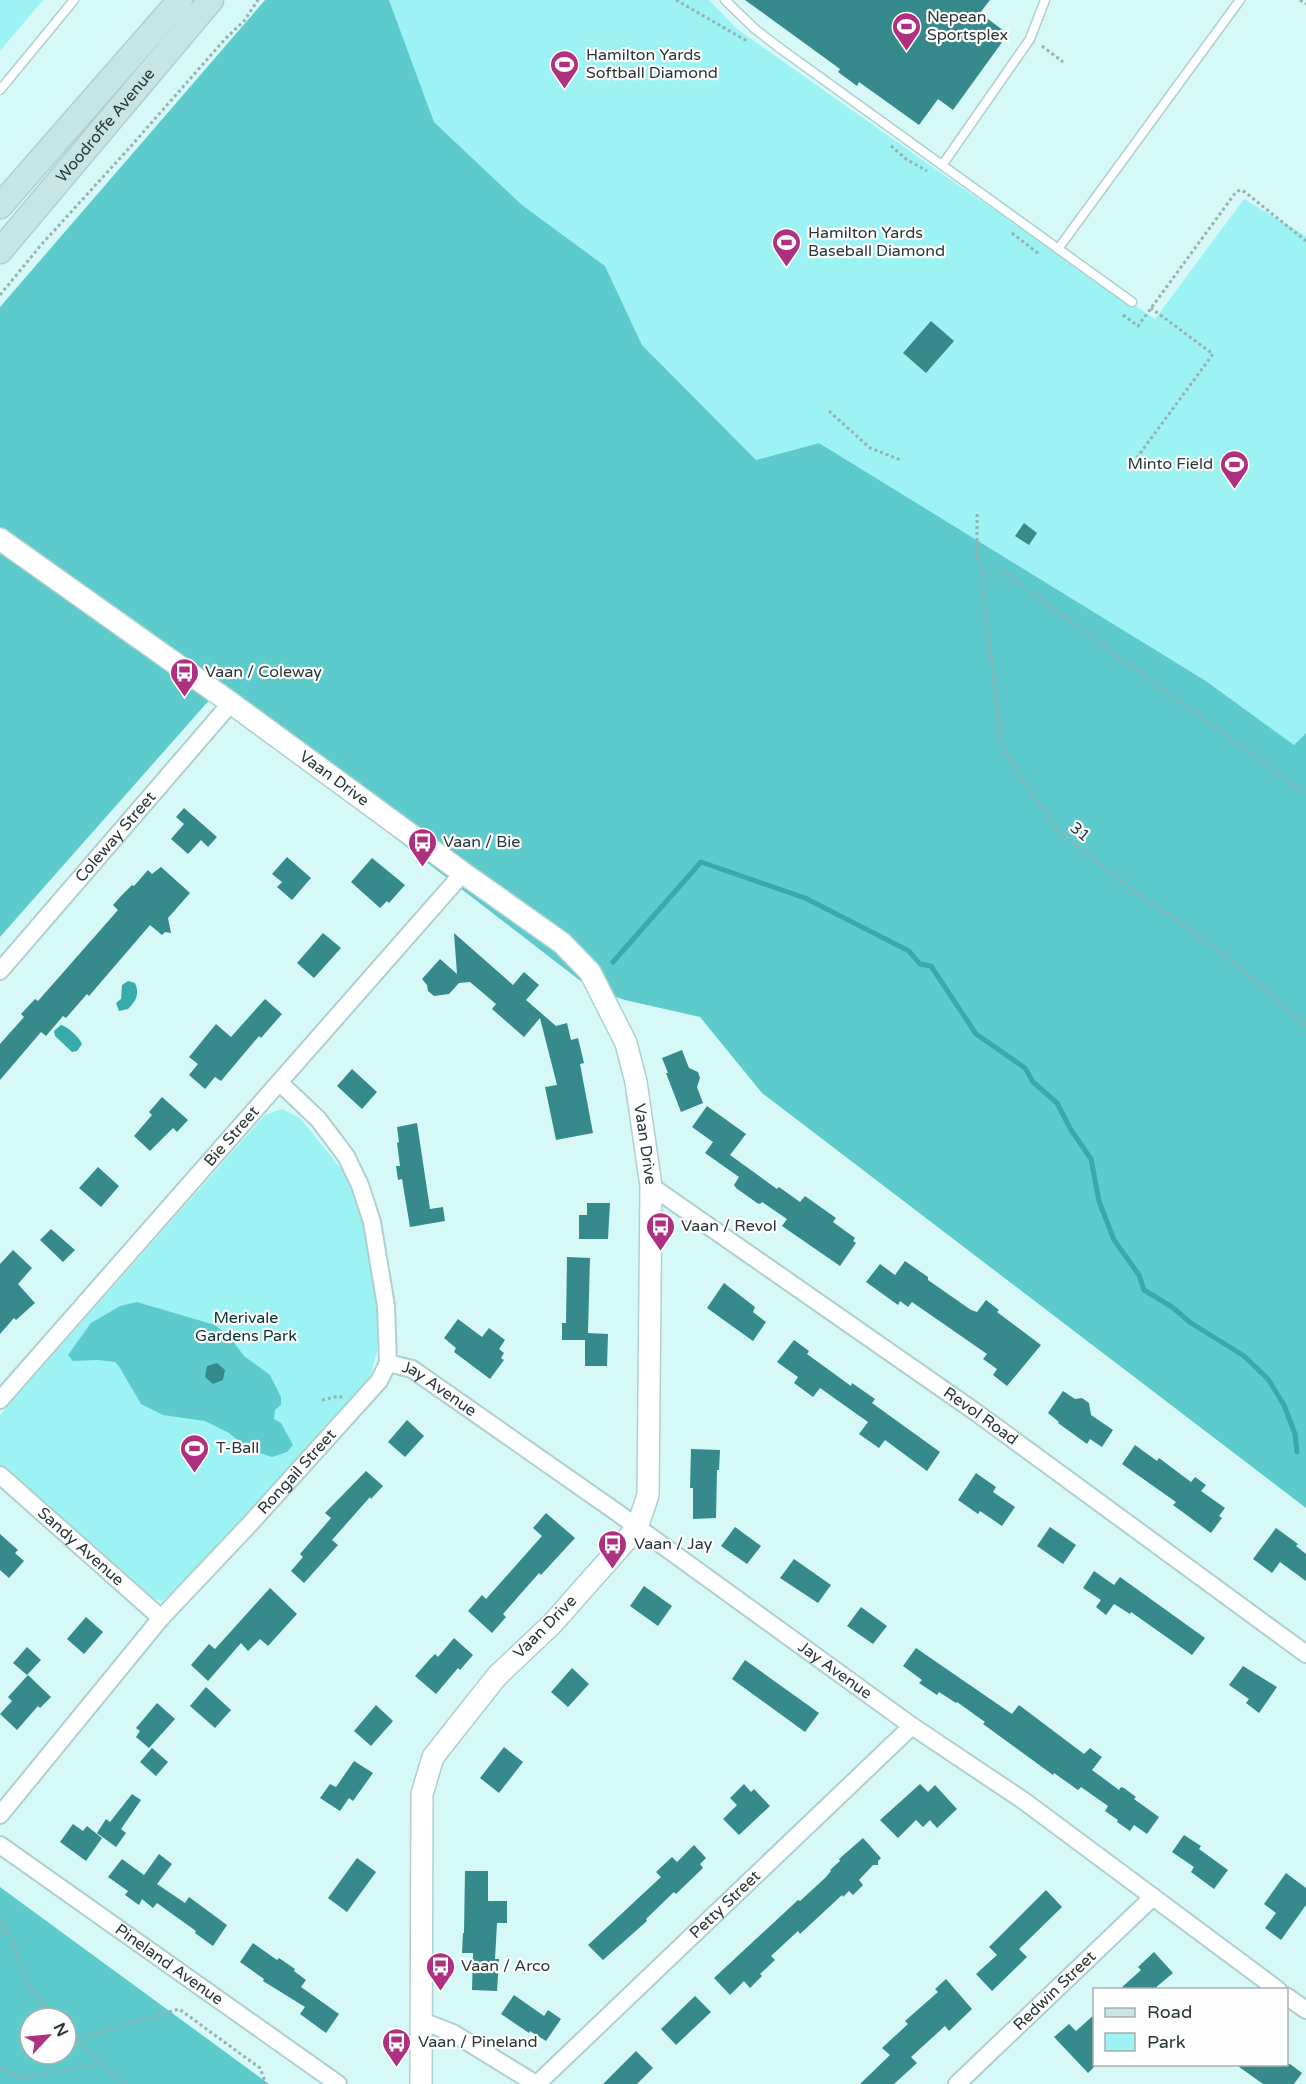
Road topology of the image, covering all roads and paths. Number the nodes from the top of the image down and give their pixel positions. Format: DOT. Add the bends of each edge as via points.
graph roads {
  1 [pos="74,0"];
  2 [pos="180,0"];
  3 [pos="211,0"];
  4 [pos="258,0"];
  5 [pos="725,0"];
  6 [pos="1045,0"];
  7 [pos="1240,0"];
  8 [pos="1300,0"];
  9 [pos="1306,4"];
  10 [pos="1042,46"];
  11 [pos="1063,62"];
  12 [pos="0,90"];
  13 [pos="943,164"];
  14 [pos="0,206"];
  15 [pos="1306,241"];
  16 [pos="1058,249"];
  17 [pos="0,251"];
  18 [pos="0,295"];
  19 [pos="1132,302"];
  20 [pos="1151,308"];
  21 [pos="1123,315"];
  22 [pos="829,411"];
  23 [pos="901,460"];
  24 [pos="1133,463"];
  25 [pos="977,514"];
  26 [pos="0,539"];
  27 [pos="983,570"];
  28 [pos="231,703"];
  29 [pos="1306,787"];
  30 [pos="1298,789"];
  31 [pos="1306,794"];
  32 [pos="463,873"];
  33 [pos="0,971"];
  34 [pos="1306,1024"];
  35 [pos="280,1083"];
  36 [pos="651,1186"];
  37 [pos="388,1364"];
  38 [pos="0,1400"];
  39 [pos="0,1475"];
  40 [pos="637,1528"];
  41 [pos="161,1618"];
  42 [pos="1306,1654"];
  43 [pos="912,1726"];
  44 [pos="0,1815"];
  45 [pos="0,1845"];
  46 [pos="1153,1897"];
  47 [pos="0,1917"];
  48 [pos="8,1930"];
  49 [pos="0,1933"];
  50 [pos="1277,1988"];
  51 [pos="1288,1997"];
  52 [pos="46,2006"];
  53 [pos="1306,2010"];
  54 [pos="422,2021"];
  55 [pos="78,2039"];
  56 [pos="78,2040"];
  57 [pos="100,2063"];
  58 [pos="0,2068"];
  59 [pos="126,2084"];
  60 [pos="266,2084"];
  61 [pos="338,2084"];
  62 [pos="421,2084"];
  63 [pos="537,2084"];
  64 [pos="957,2084"];
  1 -- 12 [label="lane"];
  2 -- 14 [label="main road, Woodroffe Avenue"];
  3 -- 17 [label="main road, Woodroffe Avenue"];
  4 -- 18 [label="path" via="244,21"];
  5 -- 13 [label="lane" via="781,49"];
  6 -- 13 [label="lane" via="1030,39"];
  7 -- 16 [label="lane"];
  8 -- 9 [label="path"];
  10 -- 11 [label="path"];
  13 -- 16 [label="lane"];
  15 -- 20 [label="path" via="1240,190"];
  16 -- 19 [label="lane"];
  20 -- 21 [label="path" via="1138,326"];
  20 -- 24 [label="path" via="1213,354"];
  22 -- 23 [label="path" via="870,448"];
  25 -- 27 [label="path, 31" via="977,555"];
  26 -- 28 [label="street, Vaan Drive"];
  27 -- 30 [label="path" via="1002,571"];
  27 -- 34 [label="path, 31" via="994,703 1001,743 1019,776 1060,832 1135,892 1220,951"];
  28 -- 32 [label="street, Vaan Drive"];
  28 -- 33 [label="street, Coleway Street"];
  29 -- 30 [label="path"];
  30 -- 31 [label="path"];
  32 -- 35 [label="street, Bie Street"];
  32 -- 36 [label="street, Vaan Drive" via="562,943 590,972 627,1043"];
  35 -- 37 [label="street" via="325,1129 346,1156 360,1185 372,1222 386,1306"];
  35 -- 38 [label="street, Bie Street"];
  36 -- 40 [label="street, Vaan Drive" via="648,1496"];
  36 -- 42 [label="street, Revol Road" via="976,1413"];
  37 -- 40 [label="street, Jay Avenue" via="412,1369"];
  37 -- 41 [label="street, Rongail Street" via="379,1381"];
  39 -- 41 [label="street, Sandy Avenue"];
  40 -- 43 [label="street, Jay Avenue"];
  40 -- 54 [label="street, Vaan Drive" via="552,1624 497,1676 433,1757 422,1794"];
  41 -- 44 [label="street, Rongail Street"];
  43 -- 46 [label="street, Jay Avenue" via="1024,1801"];
  43 -- 63 [label="street, Petty Street"];
  45 -- 61 [label="street, Pineland Avenue"];
  46 -- 50 [label="street, Jay Avenue"];
  46 -- 64 [label="street, Redwin Street"];
  47 -- 48 [label="path"];
  48 -- 49 [label="path"];
  48 -- 52 [label="path" via="30,1989"];
  51 -- 53 [label="street"];
  54 -- 62 [label="street, Vaan Drive"];
  54 -- 63 [label="street" via="453,2033"];
  55 -- 60 [label="path" via="180,2009 260,2068"];
  56 -- 57 [label="path"];
  57 -- 58 [label="path" via="22,2078"];
  57 -- 59 [label="path"];
}
